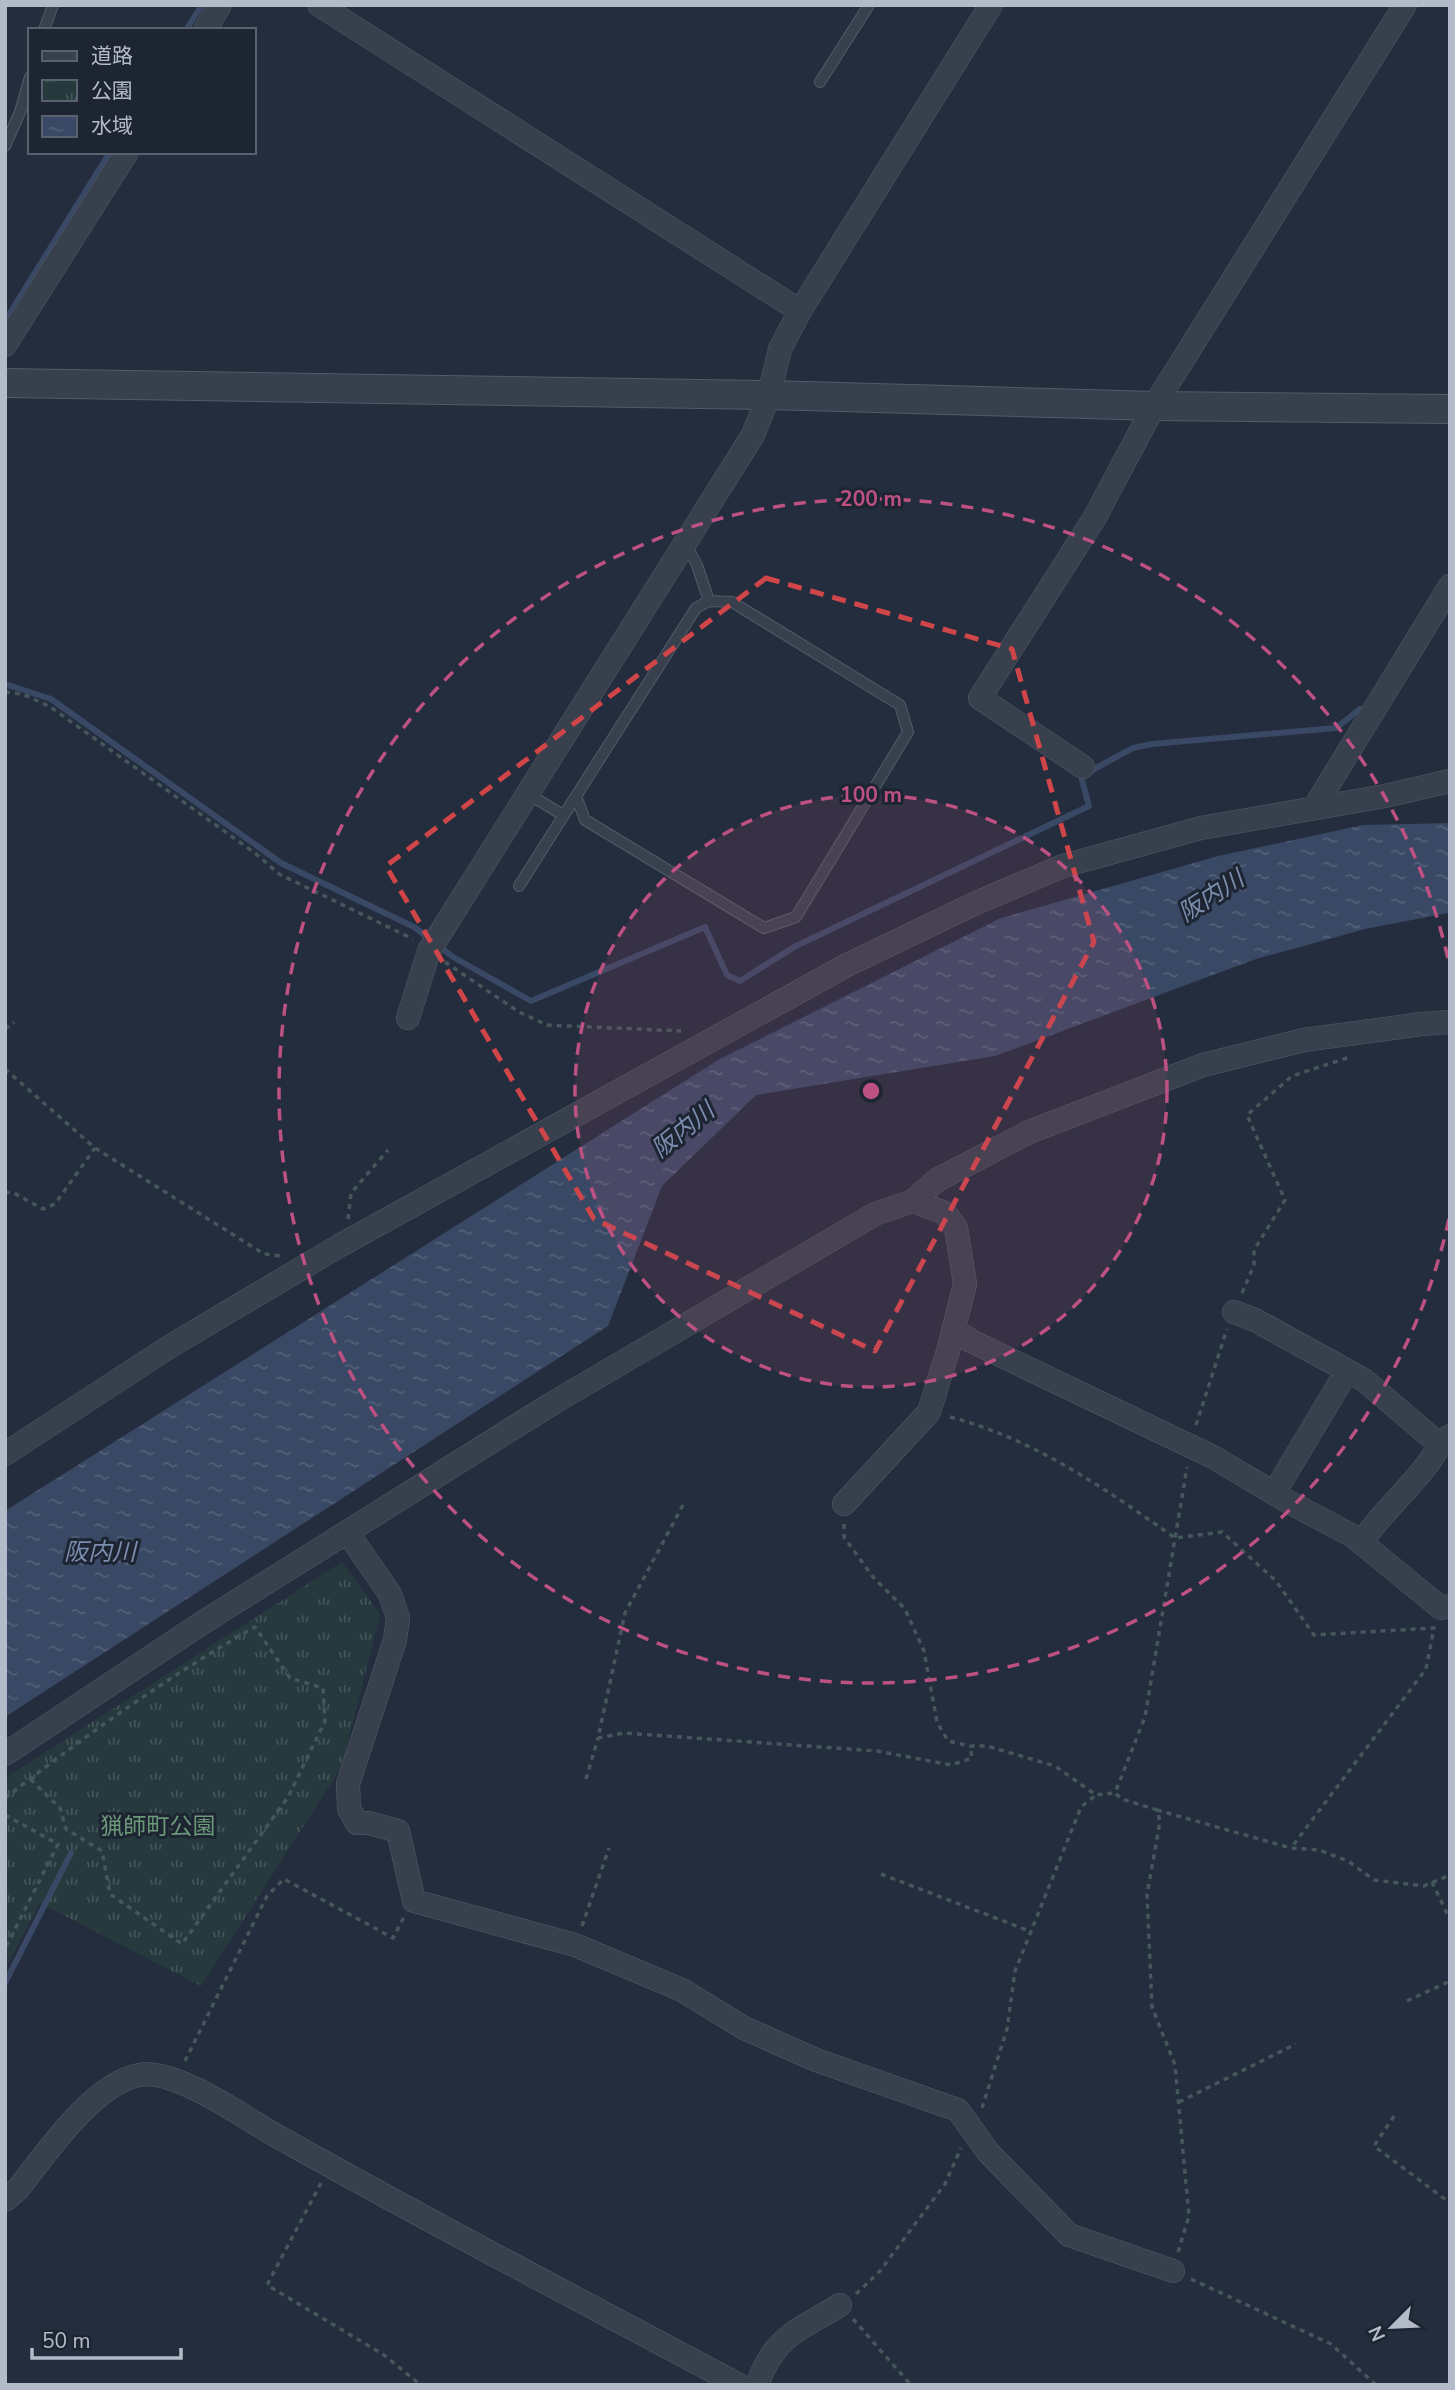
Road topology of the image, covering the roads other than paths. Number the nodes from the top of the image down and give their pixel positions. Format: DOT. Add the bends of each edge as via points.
graph roads {
  1 [pos="53,5"];
  2 [pos="220,5"];
  3 [pos="319,5"];
  4 [pos="869,5"];
  5 [pos="991,5"];
  6 [pos="1405,5"];
  7 [pos="45,28"];
  8 [pos="206,28"];
  9 [pos="820,82"];
  10 [pos="28,84"];
  11 [pos="6,142"];
  12 [pos="126,154"];
  13 [pos="800,311"];
  14 [pos="5,345"];
  15 [pos="5,383"];
  16 [pos="769,395"];
  17 [pos="1154,406"];
  18 [pos="1450,409"];
  19 [pos="685,543"];
  20 [pos="1450,586"];
  21 [pos="709,601"];
  22 [pos="1083,767"];
  23 [pos="1450,781"];
  24 [pos="528,794"];
  25 [pos="576,796"];
  26 [pos="1314,808"];
  27 [pos="563,814"];
  28 [pos="519,886"];
  29 [pos="408,1018"];
  30 [pos="1450,1022"];
  31 [pos="914,1201"];
  32 [pos="1234,1312"];
  33 [pos="953,1329"];
  34 [pos="1347,1371"];
  35 [pos="1445,1441"];
  36 [pos="5,1454"];
  37 [pos="1274,1493"];
  38 [pos="844,1504"];
  39 [pos="347,1532"];
  40 [pos="1361,1542"];
  41 [pos="1450,1605"];
  42 [pos="5,1754"];
  43 [pos="5,2200"];
  44 [pos="1173,2271"];
  45 [pos="840,2305"];
  46 [pos="739,2385"];
  47 [pos="757,2385"];
  1 -- 7 [label="lane"];
  2 -- 8 [label="street"];
  3 -- 13 [label="street"];
  4 -- 9 [label="lane"];
  5 -- 13 [label="street"];
  6 -- 17 [label="street"];
  10 -- 11 [label="lane"];
  12 -- 14 [label="street"];
  13 -- 16 [label="street" via="780,349"];
  15 -- 16 [label="street"];
  16 -- 17 [label="street"];
  16 -- 19 [label="street" via="753,435"];
  17 -- 18 [label="street"];
  17 -- 22 [label="street" via="1095,517 980,698"];
  19 -- 21 [label="lane"];
  19 -- 24 [label="street"];
  20 -- 26 [label="street"];
  21 -- 25 [label="lane" via="696,608"];
  21 -- 25 [label="lane" via="732,601 900,705 908,732 796,917 764,929 585,820"];
  23 -- 26 [label="street"];
  24 -- 27 [label="lane"];
  24 -- 29 [label="street" via="429,951"];
  25 -- 27 [label="lane"];
  26 -- 36 [label="street" via="1201,828 1063,866 847,965 339,1246"];
  27 -- 28 [label="lane"];
  30 -- 31 [label="street" via="1304,1040 1203,1065 1029,1132 937,1180"];
  31 -- 33 [label="street" via="945,1213 956,1228 965,1284"];
  31 -- 39 [label="street" via="863,1221 552,1403"];
  32 -- 34 [label="street"];
  33 -- 37 [label="street" via="1192,1446"];
  33 -- 38 [label="street" via="929,1412"];
  34 -- 35 [label="street"];
  34 -- 37 [label="street"];
  35 -- 40 [label="street"];
  37 -- 40 [label="street"];
  39 -- 42 [label="street"];
  39 -- 44 [label="street" via="390,1594 398,1618 348,1784 349,1809 357,1823 398,1831 414,1901 575,1945 682,1990 744,2028 816,2060 958,2110 988,2152 1069,2235"];
  40 -- 41 [label="street" via="1441,1608"];
  43 -- 46 [label="street" via="96,2096 116,2082 142,2074 179,2080"];
  45 -- 47 [label="street" via="790,2333 766,2360"];
}
